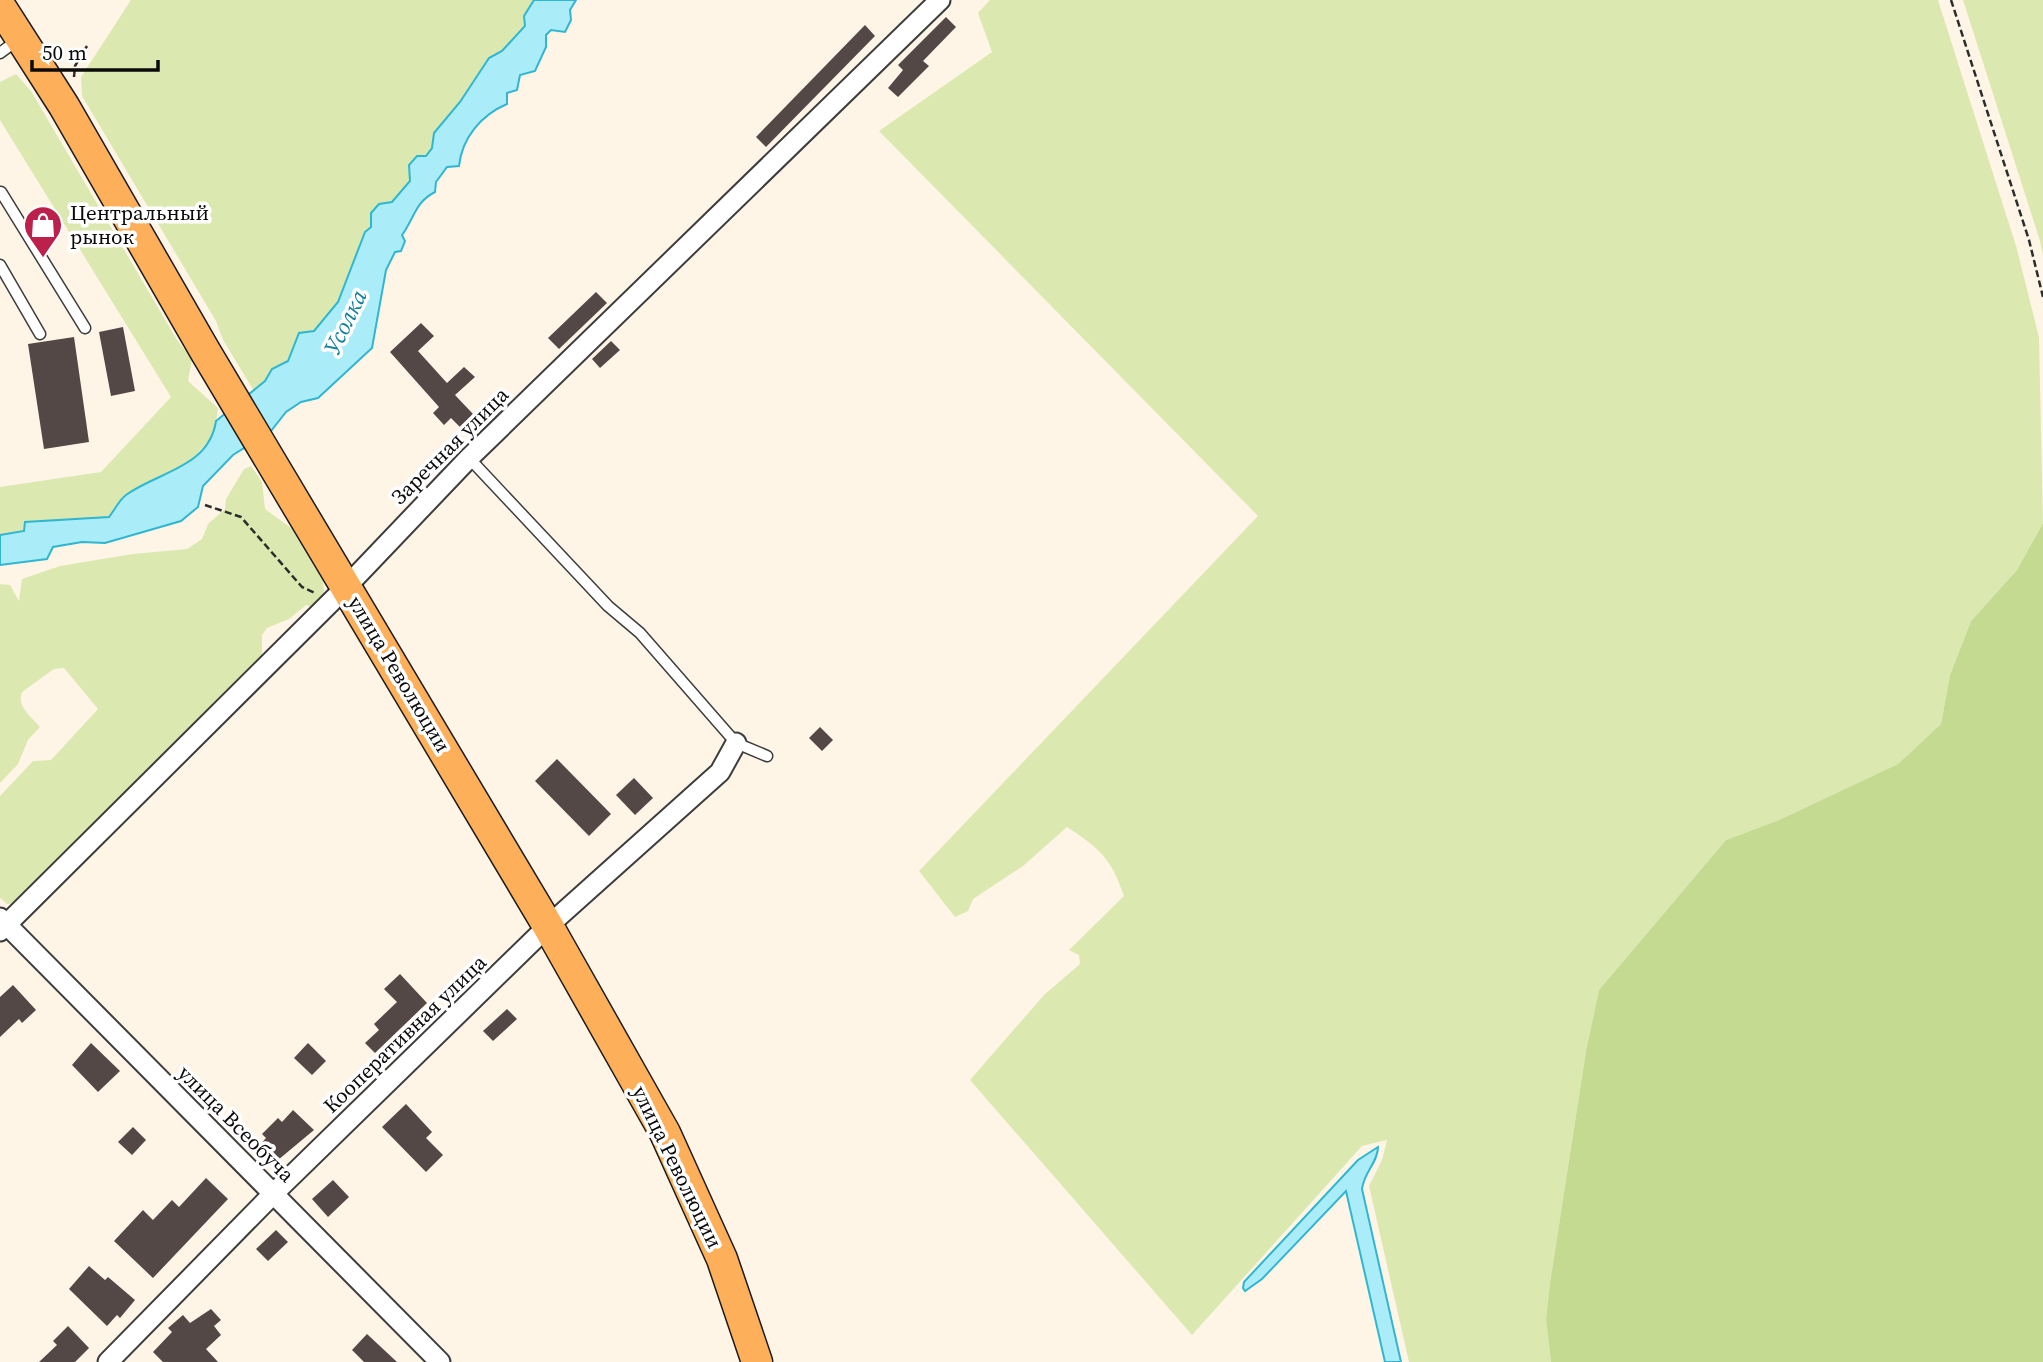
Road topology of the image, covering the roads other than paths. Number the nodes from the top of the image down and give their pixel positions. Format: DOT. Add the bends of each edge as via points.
graph roads {
  1 [pos="929,3"];
  2 [pos="0,6"];
  3 [pos="11,45"];
  4 [pos="1,192"];
  5 [pos="0,265"];
  6 [pos="85,328"];
  7 [pos="40,334"];
  8 [pos="469,458"];
  9 [pos="338,594"];
  10 [pos="736,743"];
  11 [pos="767,757"];
  12 [pos="2,925"];
  13 [pos="548,926"];
  14 [pos="273,1194"];
  15 [pos="108,1362"];
  16 [pos="440,1362"];
  17 [pos="757,1362"];
  1 -- 8 [label="street, Заречная улица"];
  2 -- 3 [label="main road, улица Революции"];
  3 -- 9 [label="main road, улица Революции" via="290,492"];
  4 -- 6 [label="lane"];
  5 -- 7 [label="lane"];
  8 -- 9 [label="street, Заречная улица"];
  8 -- 10 [label="lane" via="608,606 640,633"];
  9 -- 12 [label="street, Заречная улица"];
  9 -- 13 [label="main road, улица Революции"];
  10 -- 11 [label="lane"];
  10 -- 13 [label="street, Кооперативная улица" via="720,772"];
  12 -- 14 [label="street, улица Всеобуча"];
  13 -- 14 [label="street, Кооперативная улица"];
  13 -- 17 [label="main road, улица Революции" via="665,1133 722,1259"];
  14 -- 15 [label="street, Кооперативная улица"];
  14 -- 16 [label="street, улица Всеобуча"];
}
